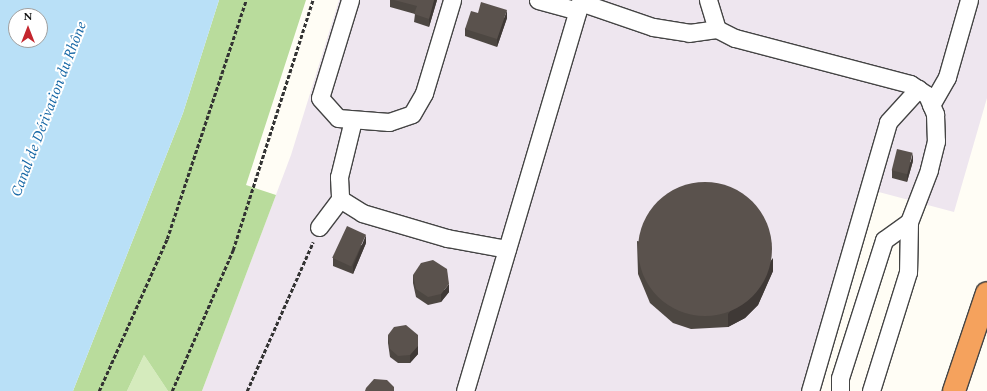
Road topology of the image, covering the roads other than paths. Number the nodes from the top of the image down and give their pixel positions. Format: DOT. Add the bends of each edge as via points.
graph roads {
  1 [pos="350,0"];
  2 [pos="452,0"];
  3 [pos="538,0"];
  4 [pos="708,0"];
  5 [pos="969,0"];
  6 [pos="580,4"];
  7 [pos="717,29"];
  8 [pos="918,89"];
  9 [pos="931,105"];
  10 [pos="353,120"];
  11 [pos="340,199"];
  12 [pos="909,222"];
  13 [pos="319,227"];
  14 [pos="507,249"];
  15 [pos="987,293"];
  16 [pos="465,391"];
  17 [pos="810,391"];
  18 [pos="840,391"];
  19 [pos="871,391"];
  20 [pos="954,391"];
  1 -- 10 [label="street" via="320,98 338,118"];
  2 -- 10 [label="street" via="424,93 412,114 389,122"];
  3 -- 6 [label="street"];
  4 -- 7 [label="street"];
  5 -- 9 [label="street" via="947,76"];
  6 -- 7 [label="street" via="653,27 689,33"];
  6 -- 14 [label="street"];
  7 -- 8 [label="street" via="735,38 910,84"];
  8 -- 9 [label="street"];
  8 -- 17 [label="street" via="888,122"];
  9 -- 12 [label="street" via="936,141"];
  10 -- 11 [label="street" via="339,177"];
  11 -- 13 [label="street"];
  11 -- 14 [label="street" via="362,213 447,238"];
  12 -- 18 [label="street" via="884,240 840,378"];
  12 -- 19 [label="street" via="908,272"];
  14 -- 16 [label="street"];
  15 -- 20 [label="highway"];
}
